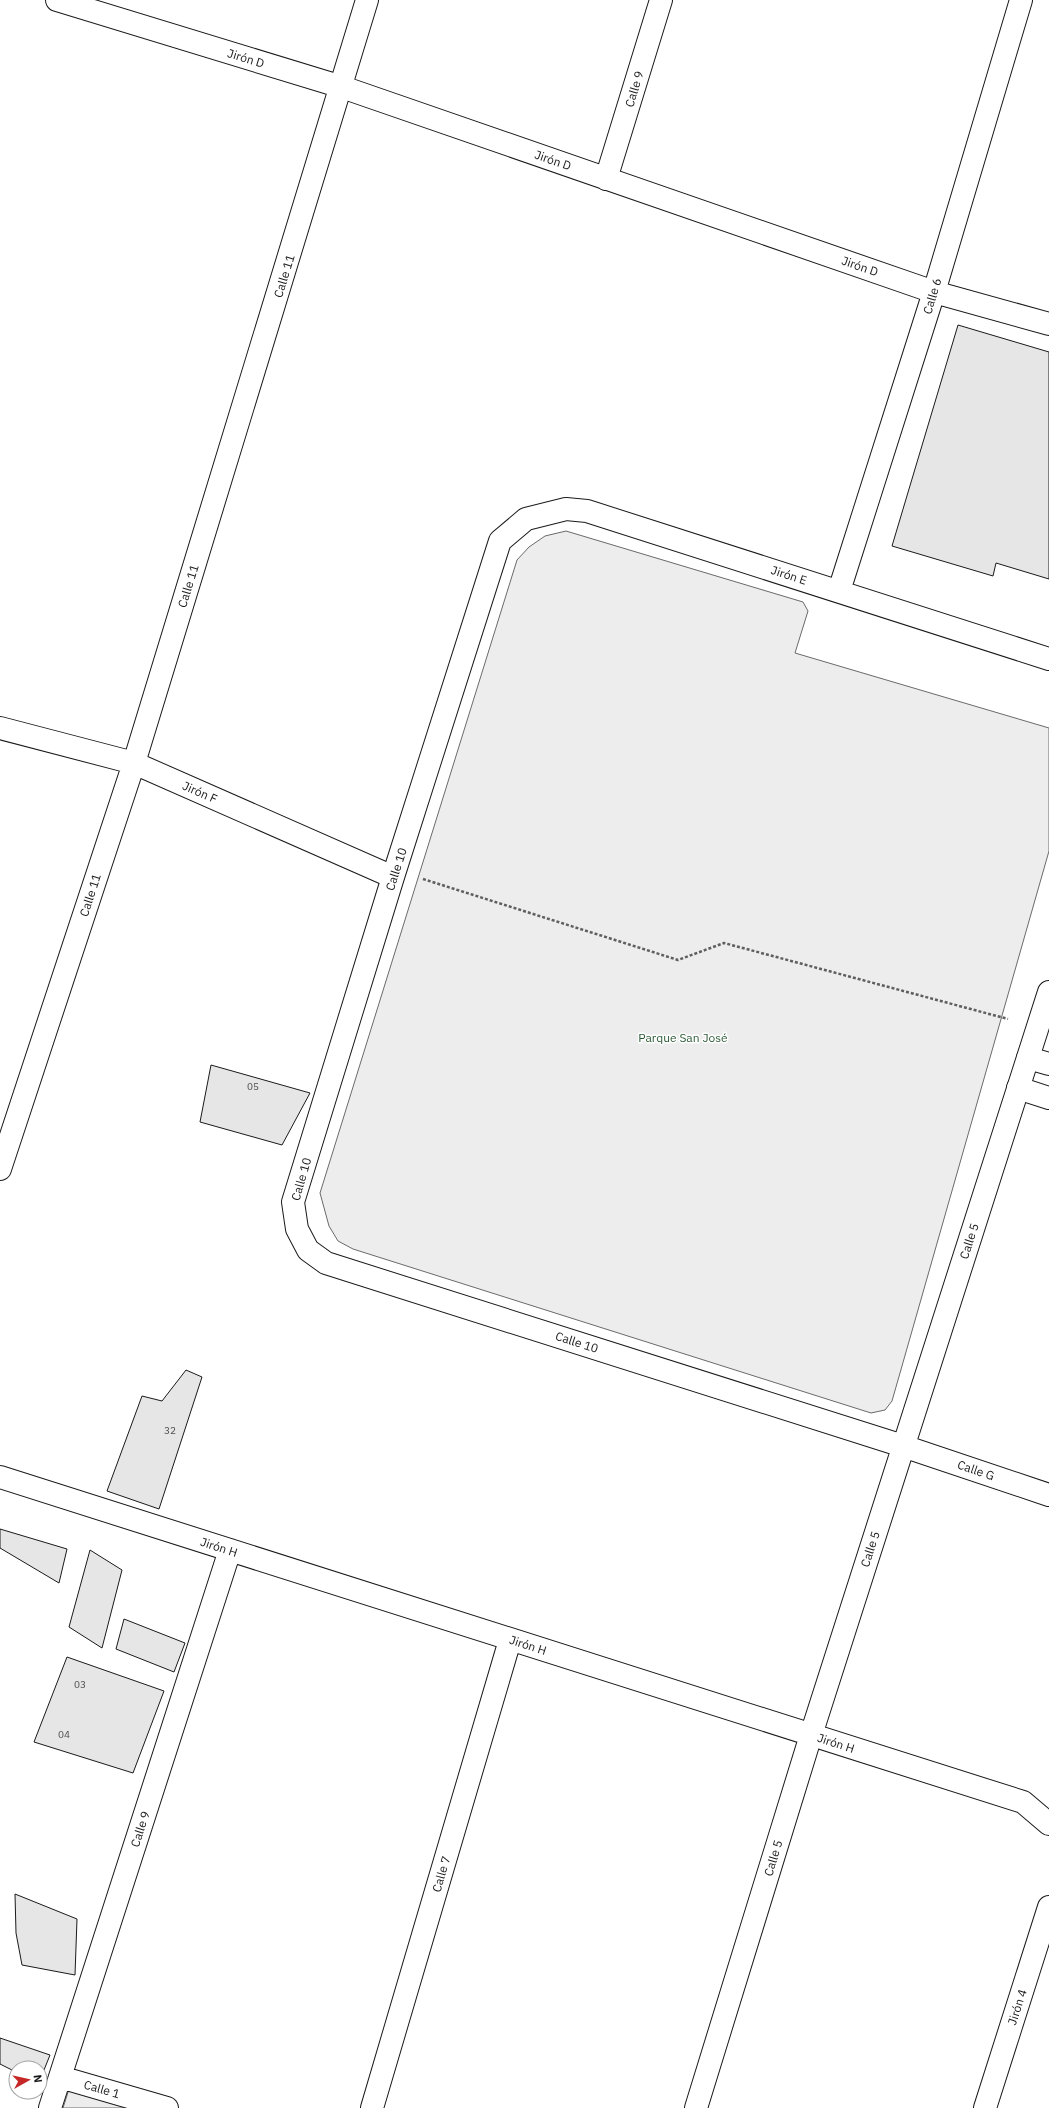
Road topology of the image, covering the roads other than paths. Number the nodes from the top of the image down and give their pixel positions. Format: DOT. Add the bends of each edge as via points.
graph roads {
  1 [pos="57,0"];
  2 [pos="367,0"];
  3 [pos="661,0"];
  4 [pos="1021,0"];
  5 [pos="342,87"];
  6 [pos="606,179"];
  7 [pos="934,292"];
  8 [pos="1049,324"];
  9 [pos="526,518"];
  10 [pos="839,591"];
  11 [pos="1049,659"];
  12 [pos="0,728"];
  13 [pos="134,763"];
  14 [pos="394,873"];
  15 [pos="1049,992"];
  16 [pos="1028,1058"];
  17 [pos="1049,1064"];
  18 [pos="1018,1088"];
  19 [pos="1049,1098"];
  20 [pos="0,1169"];
  21 [pos="903,1446"];
  22 [pos="0,1477"];
  23 [pos="1049,1495"];
  24 [pos="230,1550"];
  25 [pos="510,1640"];
  26 [pos="811,1735"];
  27 [pos="1049,1824"];
  28 [pos="1049,1907"];
  29 [pos="60,2077"];
  30 [pos="50,2108"];
  31 [pos="167,2108"];
  32 [pos="372,2108"];
  33 [pos="696,2108"];
  34 [pos="985,2108"];
  1 -- 5 [label="street, Jirón D"];
  2 -- 5 [label="street, Calle 11"];
  3 -- 6 [label="street, Calle 9"];
  4 -- 7 [label="street, Calle 6"];
  5 -- 6 [label="street, Jirón D"];
  5 -- 13 [label="street, Calle 11"];
  6 -- 7 [label="street, Jirón D"];
  7 -- 8 [label="street, Jirón D"];
  7 -- 10 [label="street, Calle 6"];
  9 -- 10 [label="street, Jirón E" via="566,509 587,511"];
  9 -- 14 [label="street, Calle 10" via="500,541"];
  10 -- 11 [label="street, Jirón E"];
  12 -- 13 [label="street, Jirón F"];
  13 -- 14 [label="street, Jirón F"];
  13 -- 20 [label="street, Calle 11"];
  14 -- 21 [label="street, Calle 10" via="293,1202 297,1229 308,1250 326,1263"];
  15 -- 16 [label="street, Calle 5"];
  16 -- 17 [label="street"];
  16 -- 18 [label="street, Calle 5"];
  18 -- 19 [label="street"];
  18 -- 21 [label="street, Calle 5"];
  21 -- 23 [label="street, Calle G"];
  21 -- 26 [label="street, Calle 5"];
  22 -- 24 [label="street, Jirón H"];
  24 -- 25 [label="street, Jirón H"];
  24 -- 29 [label="street, Calle 9"];
  25 -- 26 [label="street, Jirón H"];
  25 -- 32 [label="street, Calle 7"];
  26 -- 27 [label="street, Jirón H" via="1023,1802"];
  26 -- 33 [label="street, Calle 5"];
  28 -- 34 [label="street, Jirón 4"];
  29 -- 30 [label="street, Calle 9"];
  29 -- 31 [label="street, Calle 1"];
}
